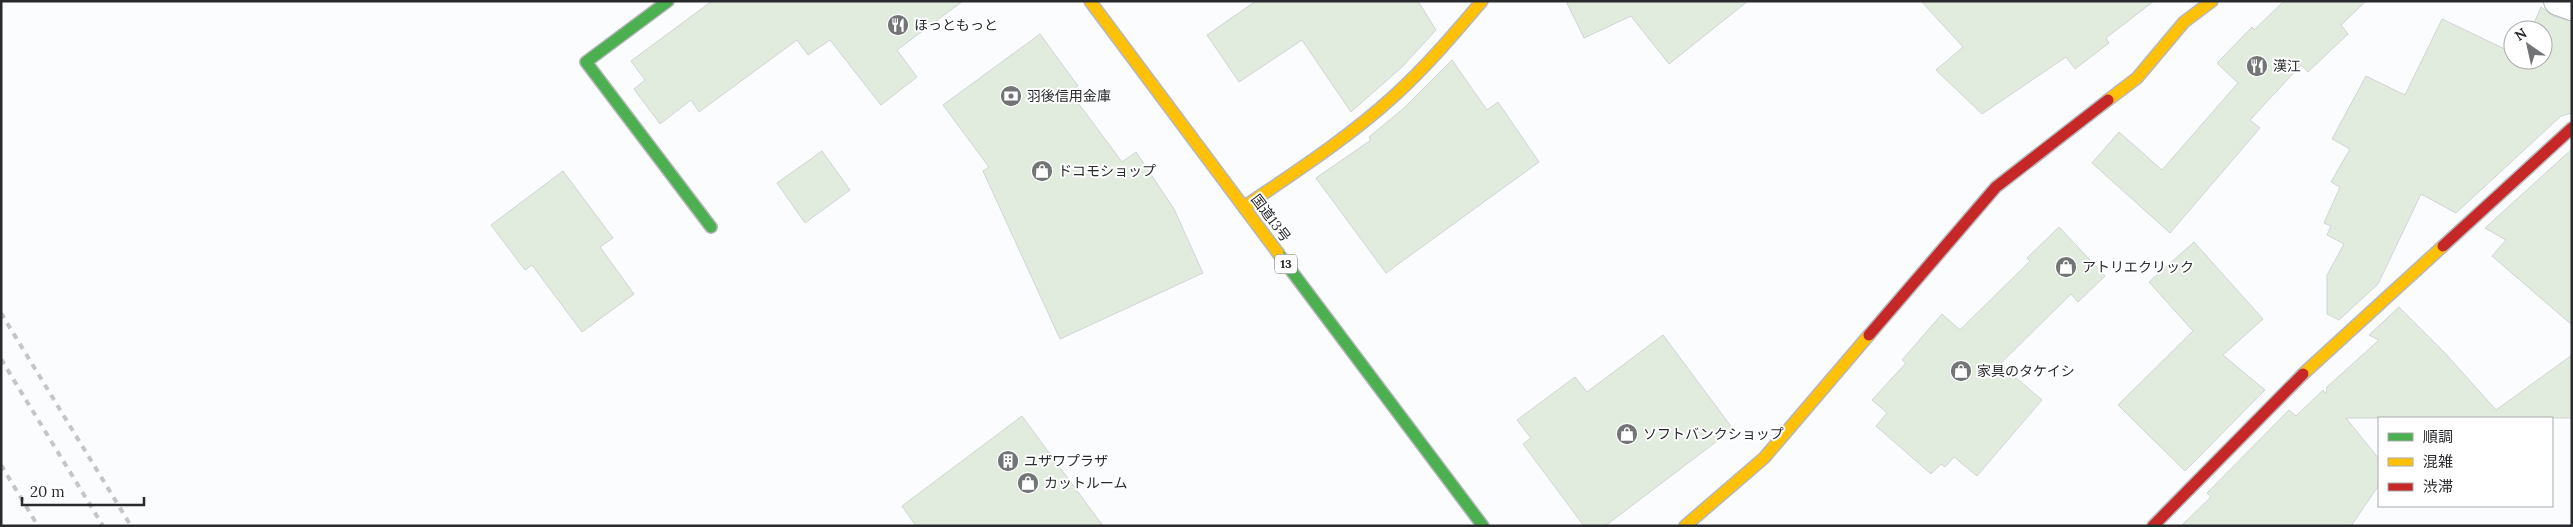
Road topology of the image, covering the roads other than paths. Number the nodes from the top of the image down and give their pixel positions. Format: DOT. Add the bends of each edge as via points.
graph roads {
  1 [pos="668,1"];
  2 [pos="1090,1"];
  3 [pos="1482,1"];
  4 [pos="2212,1"];
  5 [pos="2558,1"];
  6 [pos="2572,6"];
  7 [pos="2572,128"];
  8 [pos="1244,207"];
  9 [pos="711,228"];
  10 [pos="1483,526"];
  11 [pos="1684,526"];
  12 [pos="2153,526"];
  1 -- 9 [label="main road" via="586,62"];
  2 -- 8 [label="main road, 国道13号 / 13"];
  3 -- 8 [label="main road" via="1414,77 1384,105 1328,150"];
  4 -- 11 [label="main road" via="2184,22 2137,78 1996,187 1764,458"];
  5 -- 6 [label="street"];
  7 -- 12 [label="main road" via="2301,376"];
  8 -- 10 [label="main road, 国道13号 / 13"];
}
